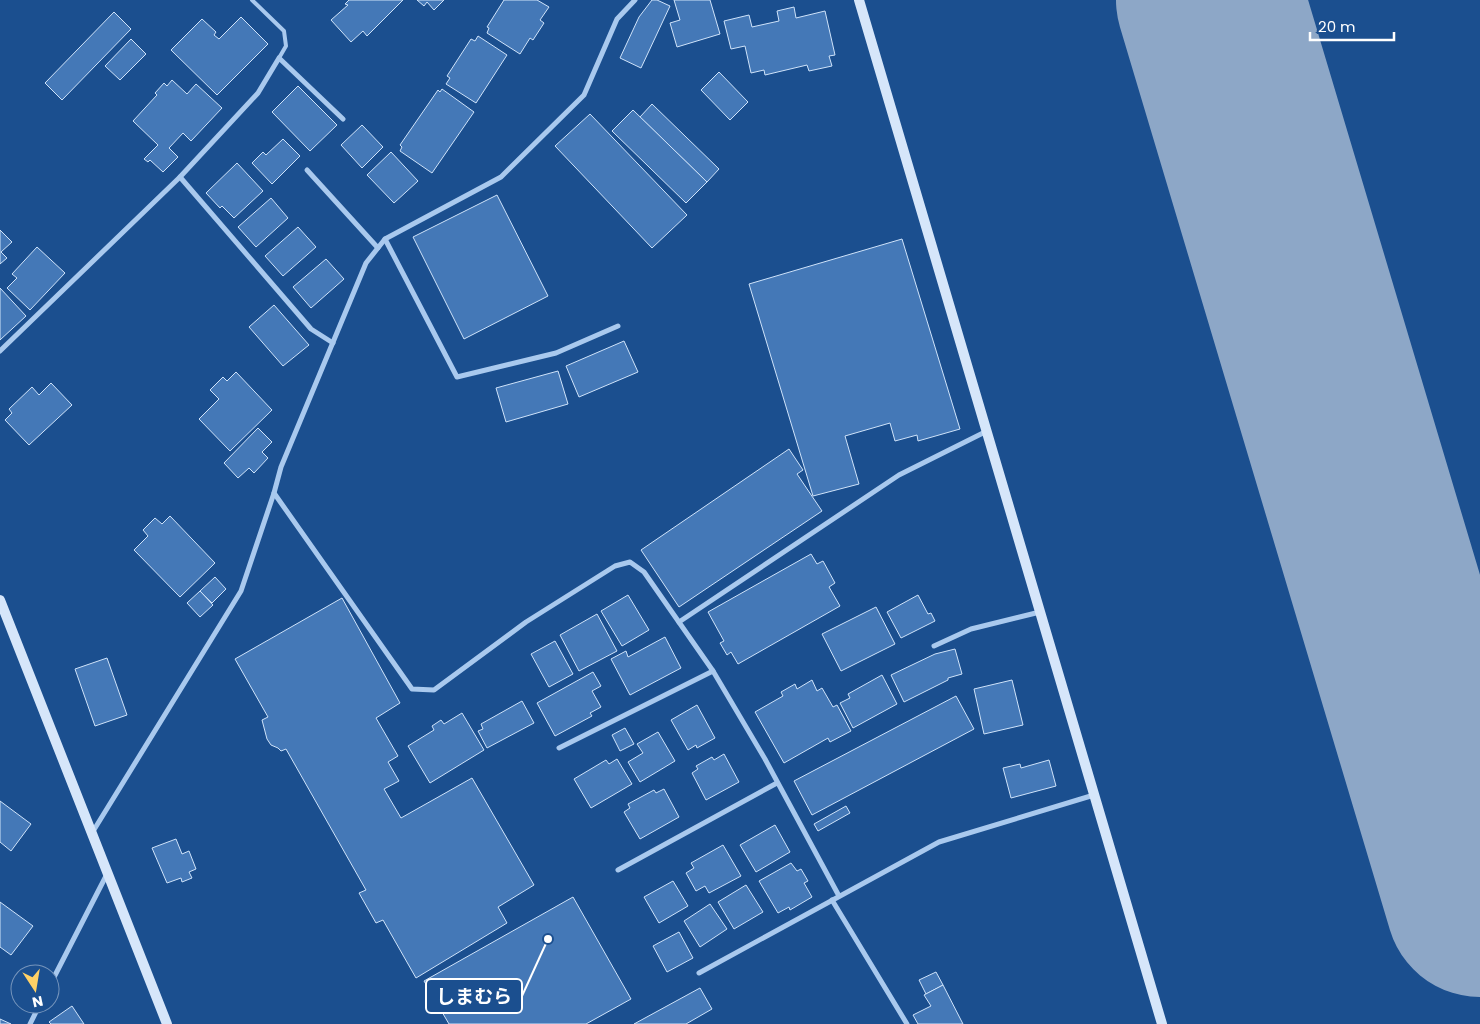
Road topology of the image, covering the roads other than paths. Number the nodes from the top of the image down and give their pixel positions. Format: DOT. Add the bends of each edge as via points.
graph roads {
  1 [pos="252,0"];
  2 [pos="635,0"];
  3 [pos="859,0"];
  4 [pos="279,58"];
  5 [pos="343,119"];
  6 [pos="307,170"];
  7 [pos="180,177"];
  8 [pos="385,239"];
  9 [pos="378,248"];
  10 [pos="618,326"];
  11 [pos="333,342"];
  12 [pos="0,351"];
  13 [pos="987,431"];
  14 [pos="274,493"];
  15 [pos="0,600"];
  16 [pos="1040,612"];
  17 [pos="679,622"];
  18 [pos="934,646"];
  19 [pos="713,671"];
  20 [pos="559,748"];
  21 [pos="777,783"];
  22 [pos="1094,795"];
  23 [pos="92,833"];
  24 [pos="618,870"];
  25 [pos="107,873"];
  26 [pos="839,896"];
  27 [pos="832,900"];
  28 [pos="60,965"];
  29 [pos="698,973"];
  30 [pos="167,1024"];
  31 [pos="907,1024"];
  32 [pos="1162,1024"];
  1 -- 4 [label="lane" via="284,31 286,46"];
  2 -- 8 [label="street" via="617,19 584,95 501,177"];
  3 -- 13 [label="street"];
  4 -- 5 [label="street"];
  4 -- 7 [label="street" via="258,93"];
  6 -- 9 [label="street"];
  7 -- 11 [label="street" via="311,329"];
  7 -- 12 [label="street"];
  8 -- 9 [label="street"];
  8 -- 10 [label="street" via="457,377 556,353"];
  9 -- 11 [label="street" via="366,263"];
  11 -- 14 [label="street" via="281,466"];
  13 -- 16 [label="street"];
  13 -- 17 [label="street" via="899,475"];
  14 -- 17 [label="street" via="412,689 434,690 526,622 615,566 630,562 644,572"];
  14 -- 23 [label="street" via="241,591"];
  15 -- 23 [label="street"];
  16 -- 18 [label="street" via="971,628"];
  16 -- 22 [label="street"];
  17 -- 19 [label="street"];
  19 -- 20 [label="street"];
  19 -- 21 [label="street"];
  21 -- 24 [label="street"];
  21 -- 26 [label="street"];
  22 -- 26 [label="street" via="939,842"];
  22 -- 32 [label="street"];
  23 -- 25 [label="street"];
  25 -- 28 [label="street"];
  25 -- 30 [label="street"];
  26 -- 27 [label="street"];
  27 -- 29 [label="street"];
  27 -- 31 [label="street"];
}
